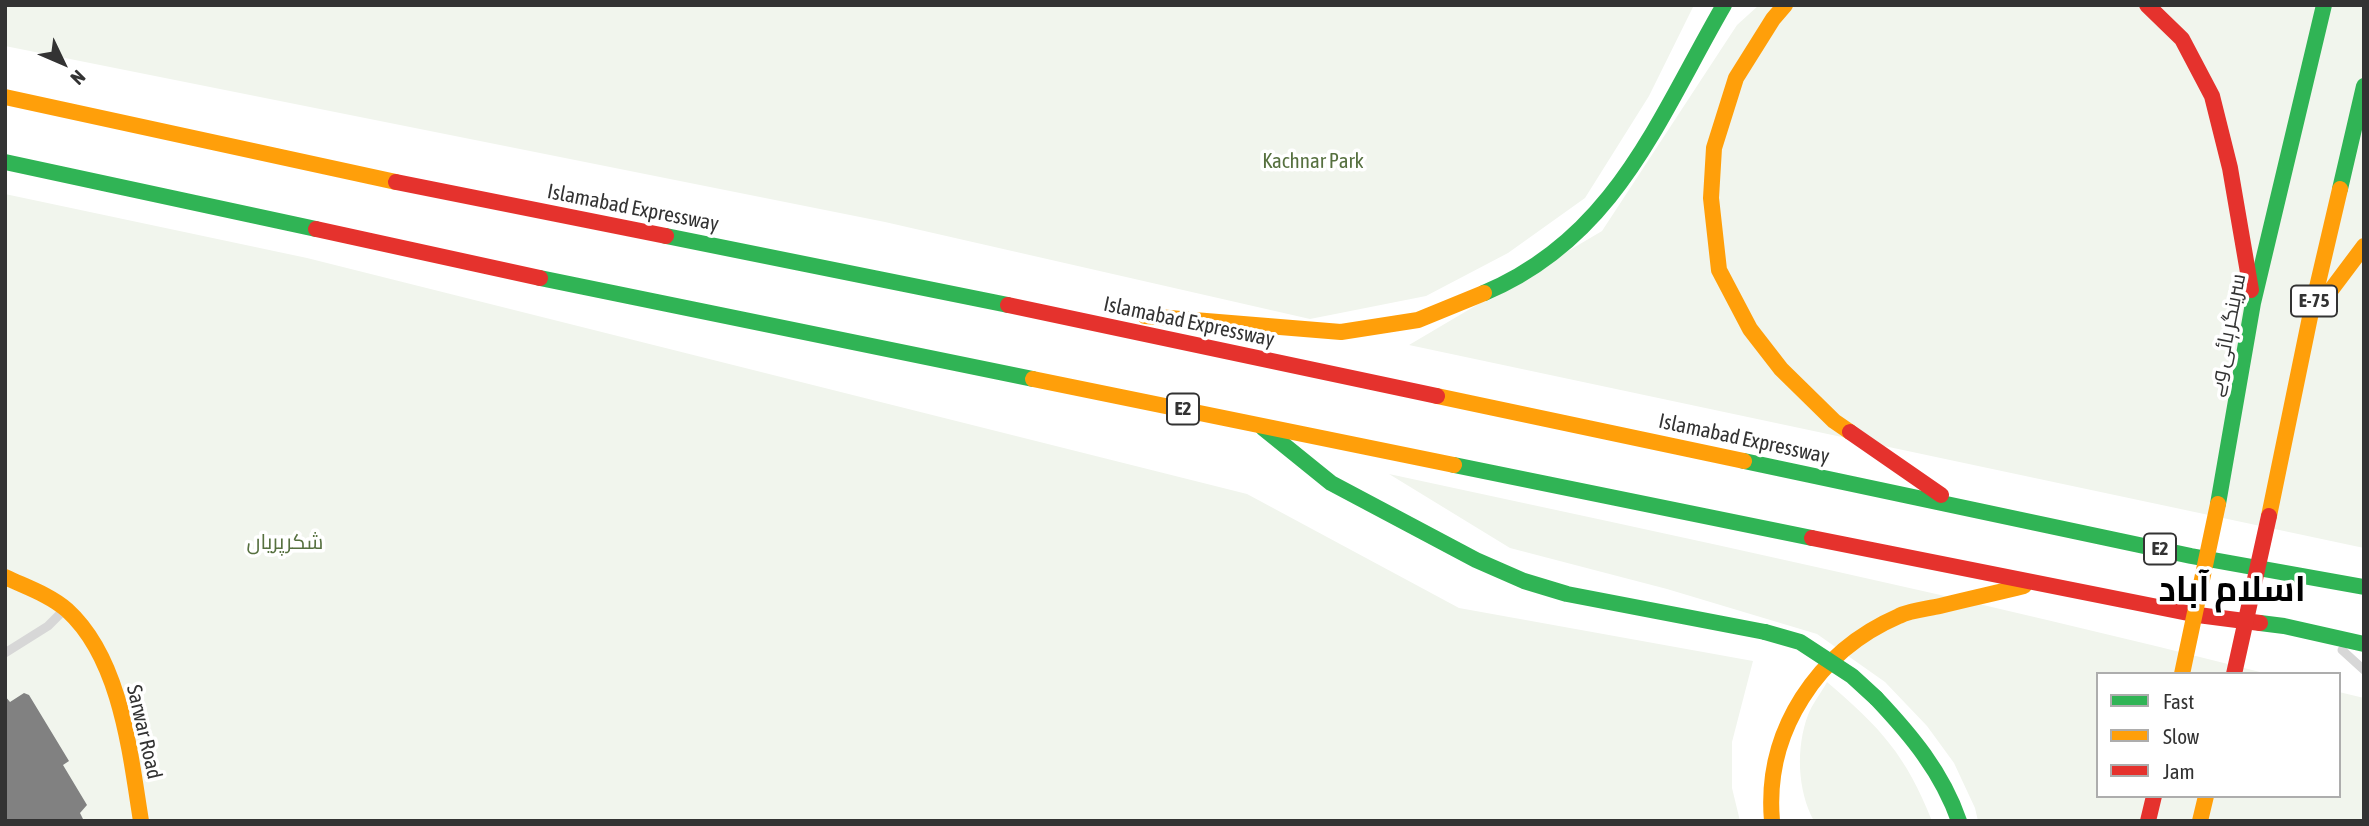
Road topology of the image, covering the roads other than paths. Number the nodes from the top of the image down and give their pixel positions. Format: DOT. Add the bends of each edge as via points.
graph roads {
  1 [pos="1724,5"];
  2 [pos="1785,5"];
  3 [pos="2147,5"];
  4 [pos="2324,5"];
  5 [pos="2364,86"];
  6 [pos="5,97"];
  7 [pos="5,162"];
  8 [pos="2364,246"];
  9 [pos="2253,303"];
  10 [pos="1003,304"];
  11 [pos="2310,317"];
  12 [pos="1258,424"];
  13 [pos="1958,506"];
  14 [pos="5,578"];
  15 [pos="2033,583"];
  16 [pos="2364,587"];
  17 [pos="66,609"];
  18 [pos="2325,635"];
  19 [pos="2364,643"];
  20 [pos="5,653"];
  21 [pos="2364,670"];
  22 [pos="2182,672"];
  23 [pos="2234,672"];
  24 [pos="2206,798"];
  25 [pos="141,821"];
  26 [pos="1772,821"];
  27 [pos="1959,821"];
  28 [pos="2200,821"];
  1 -- 10 [label="main road" via="1653,136 1591,220 1538,264 1454,307 1418,320 1341,332"];
  2 -- 13 [label="main road" via="1736,78 1714,148 1711,198 1719,270 1750,329 1834,421"];
  3 -- 9 [label="main road" via="2182,39 2212,96 2230,168"];
  4 -- 9 [label="main road, سرینگر ہائی وے"];
  5 -- 11 [label="main road, E-75"];
  6 -- 10 [label="main road, Islamabad Expressway / E2"];
  7 -- 12 [label="main road, E2" via="573,285"];
  8 -- 11 [label="main road"];
  9 -- 22 [label="main road, سرینگر ہائی وے, bridge"];
  10 -- 13 [label="main road, Islamabad Expressway / E2"];
  11 -- 23 [label="main road, E-75, bridge"];
  12 -- 15 [label="main road, E2"];
  12 -- 27 [label="main road, bridge" via="1331,483 1524,581 1566,594 1800,642 1852,676 1918,743 1953,799"];
  13 -- 16 [label="main road, Islamabad Expressway / E2"];
  14 -- 17 [label="main road, Sarwar Road"];
  15 -- 18 [label="main road, E2"];
  15 -- 26 [label="main road" via="1900,615 1850,643 1808,685 1789,720 1777,754"];
  17 -- 20 [label="lane"];
  17 -- 25 [label="main road, Sarwar Road" via="95,646 117,695"];
  18 -- 19 [label="main road, E2"];
  18 -- 21 [label="lane"];
  24 -- 28 [label="main road"];
}
